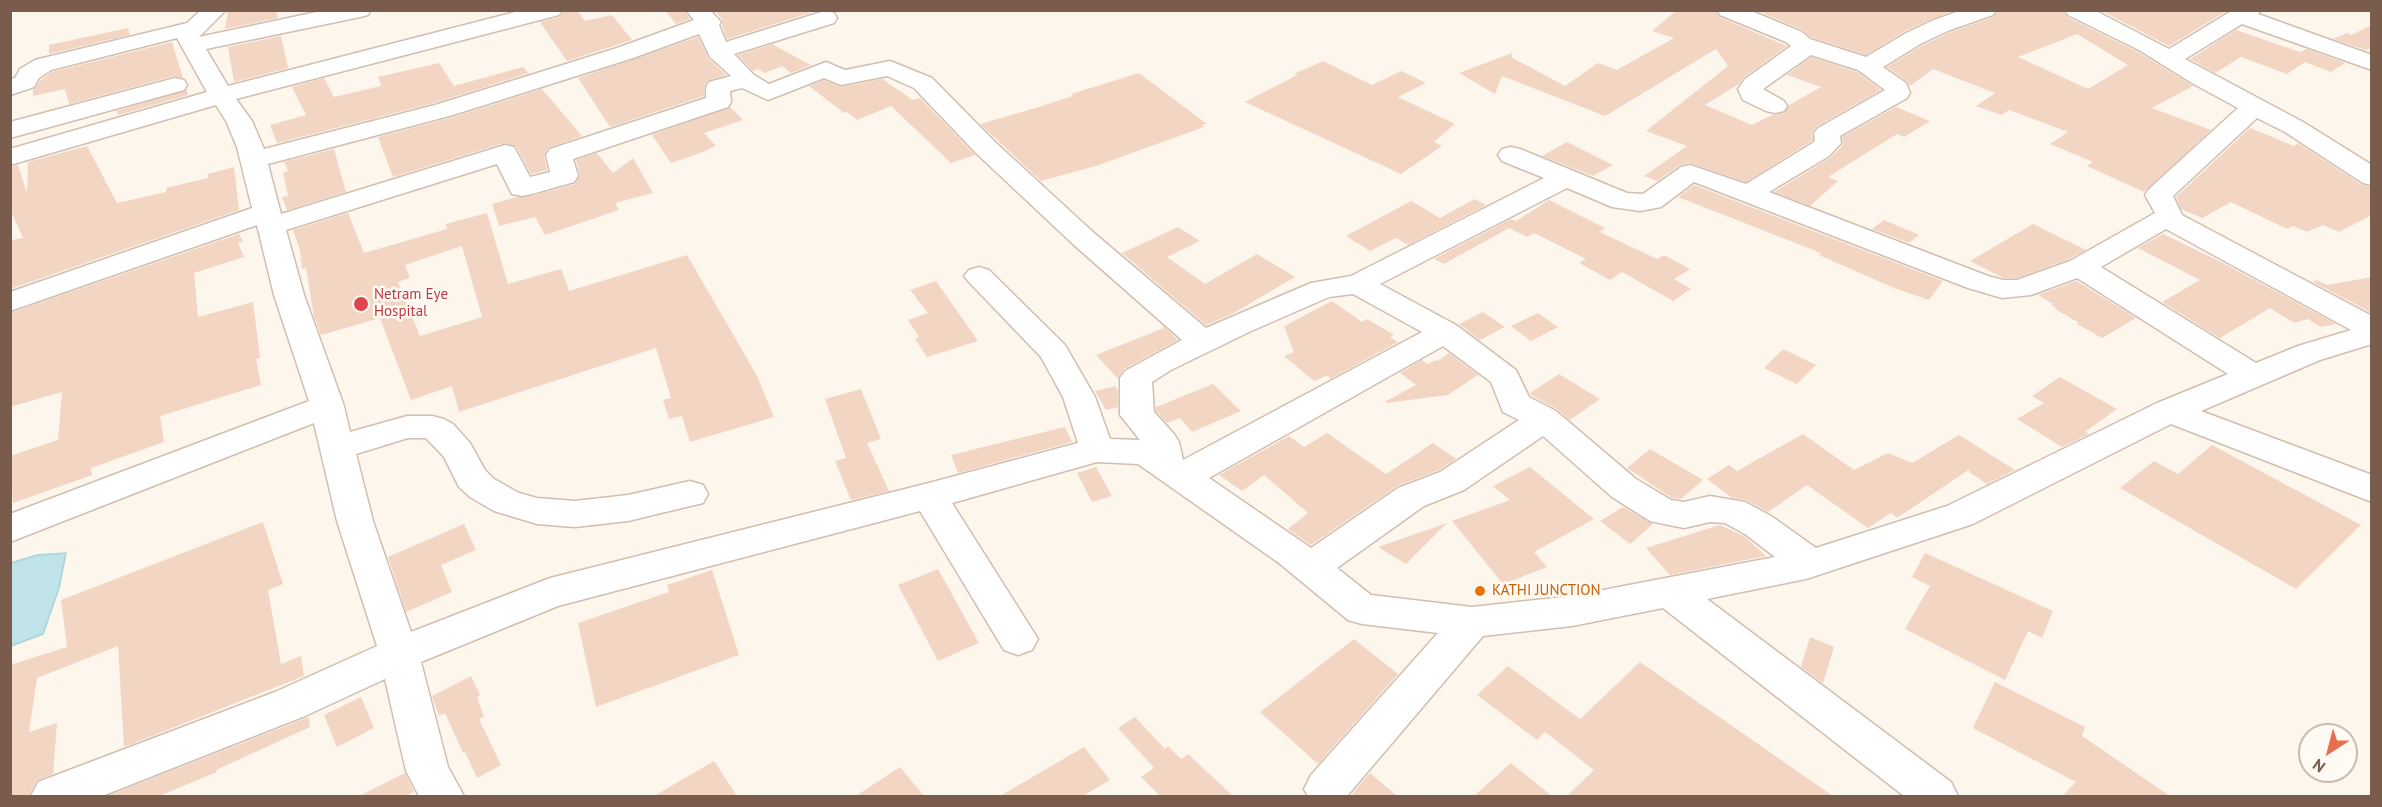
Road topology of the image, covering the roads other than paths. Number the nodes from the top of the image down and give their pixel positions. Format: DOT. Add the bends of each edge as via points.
graph roads {
  1 [pos="170,10"];
  2 [pos="215,10"];
  3 [pos="360,10"];
  4 [pos="551,10"];
  5 [pos="1728,10"];
  6 [pos="1984,10"];
  7 [pos="2076,10"];
  8 [pos="2246,14"];
  9 [pos="701,17"];
  10 [pos="825,18"];
  11 [pos="188,36"];
  12 [pos="1802,44"];
  13 [pos="718,52"];
  14 [pos="2168,59"];
  15 [pos="2372,63"];
  16 [pos="1870,69"];
  17 [pos="745,80"];
  18 [pos="215,86"];
  19 [pos="10,88"];
  20 [pos="1775,106"];
  21 [pos="2255,106"];
  22 [pos="10,130"];
  23 [pos="1511,155"];
  24 [pos="10,157"];
  25 [pos="254,160"];
  26 [pos="1566,177"];
  27 [pos="2372,177"];
  28 [pos="1748,194"];
  29 [pos="2166,218"];
  30 [pos="270,219"];
  31 [pos="2080,267"];
  32 [pos="979,276"];
  33 [pos="1358,284"];
  34 [pos="10,302"];
  35 [pos="2372,331"];
  36 [pos="1445,332"];
  37 [pos="1204,343"];
  38 [pos="2254,375"];
  39 [pos="327,406"];
  40 [pos="2169,411"];
  41 [pos="1544,419"];
  42 [pos="337,448"];
  43 [pos="1096,450"];
  44 [pos="1174,472"];
  45 [pos="2372,489"];
  46 [pos="690,494"];
  47 [pos="929,496"];
  48 [pos="10,529"];
  49 [pos="1810,564"];
  50 [pos="1310,568"];
  51 [pos="1670,592"];
  52 [pos="1473,622"];
  53 [pos="1018,639"];
  54 [pos="399,654"];
  55 [pos="1326,789"];
  56 [pos="53,796"];
  57 [pos="442,796"];
  58 [pos="1936,796"];
  1 -- 11 [label="street"];
  2 -- 11 [label="street"];
  3 -- 11 [label="street"];
  4 -- 18 [label="street"];
  5 -- 12 [label="street" via="1794,37"];
  6 -- 16 [label="street" via="1914,38 1873,63"];
  7 -- 14 [label="street"];
  8 -- 14 [label="street"];
  8 -- 15 [label="street"];
  9 -- 13 [label="street"];
  9 -- 25 [label="street" via="615,57 477,101"];
  10 -- 13 [label="street"];
  11 -- 18 [label="street"];
  11 -- 19 [label="street" via="43,65 28,74 25,82"];
  12 -- 16 [label="street"];
  12 -- 20 [label="street" via="1803,50 1750,89 1752,95"];
  13 -- 17 [label="street"];
  14 -- 21 [label="street"];
  16 -- 28 [label="street" via="1899,93 1827,132 1828,143 1820,150"];
  17 -- 30 [label="street" via="718,87 719,102 559,155 565,176 522,188 505,153"];
  17 -- 37 [label="street" via="768,93 826,69 841,78 890,68 923,83 1084,239"];
  18 -- 22 [label="street"];
  18 -- 24 [label="street"];
  18 -- 25 [label="street" via="240,121"];
  21 -- 27 [label="street"];
  21 -- 29 [label="street" via="2158,195 2169,214"];
  23 -- 26 [label="street"];
  25 -- 30 [label="street"];
  26 -- 28 [label="street" via="1622,201 1640,203 1651,201 1690,173"];
  26 -- 33 [label="street"];
  28 -- 31 [label="street" via="2002,289 2020,289"];
  29 -- 31 [label="street"];
  29 -- 35 [label="street"];
  30 -- 34 [label="street"];
  30 -- 39 [label="street" via="289,295"];
  31 -- 38 [label="street"];
  32 -- 43 [label="street" via="1054,352 1079,397"];
  33 -- 36 [label="street"];
  33 -- 37 [label="street" via="1322,289"];
  35 -- 38 [label="street"];
  36 -- 41 [label="street" via="1505,377 1515,404"];
  36 -- 44 [label="street"];
  37 -- 44 [label="street" via="1136,378 1137,415 1162,442"];
  38 -- 40 [label="street"];
  39 -- 42 [label="street"];
  39 -- 48 [label="street"];
  40 -- 45 [label="street"];
  40 -- 49 [label="street" via="1960,515"];
  41 -- 49 [label="street" via="1623,488 1663,512 1684,515 1710,509 1732,510"];
  41 -- 50 [label="street" via="1452,481 1411,497"];
  42 -- 46 [label="street" via="407,428 432,427 458,451 471,478 482,489 537,511 575,514 628,508"];
  42 -- 54 [label="street" via="355,521"];
  43 -- 44 [label="street" via="1146,452"];
  43 -- 47 [label="street"];
  44 -- 50 [label="street"];
  47 -- 53 [label="street"];
  47 -- 54 [label="street" via="550,593"];
  49 -- 51 [label="street"];
  50 -- 52 [label="street" via="1362,609"];
  51 -- 52 [label="street" via="1572,611"];
  51 -- 58 [label="street"];
  52 -- 55 [label="street"];
  54 -- 56 [label="street" via="290,704"];
  54 -- 57 [label="street" via="428,771"];
}
